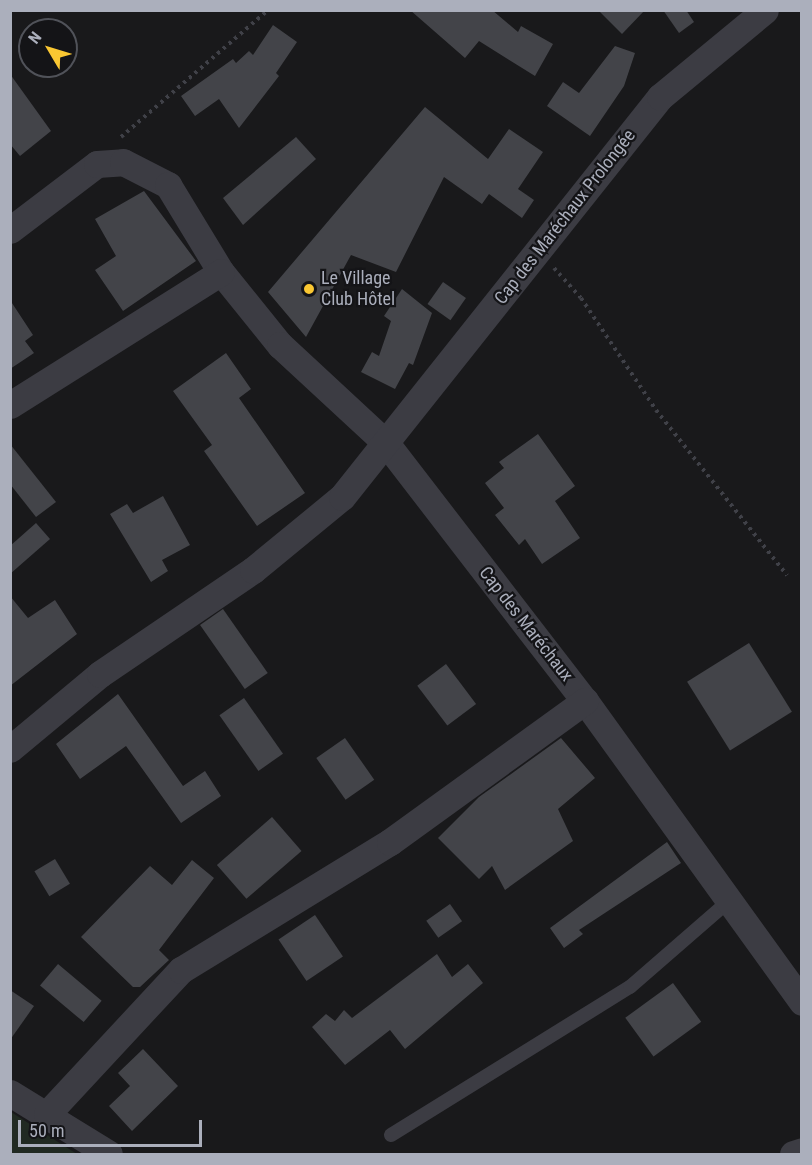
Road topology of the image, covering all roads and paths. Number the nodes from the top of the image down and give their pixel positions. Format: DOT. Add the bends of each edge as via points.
graph roads {
  1 [pos="268,10"];
  2 [pos="765,10"];
  3 [pos="97,164"];
  4 [pos="10,230"];
  5 [pos="539,250"];
  6 [pos="221,272"];
  7 [pos="10,405"];
  8 [pos="386,443"];
  9 [pos="787,575"];
  10 [pos="585,701"];
  11 [pos="10,749"];
  12 [pos="729,901"];
  13 [pos="801,1002"];
  14 [pos="10,1093"];
  15 [pos="47,1114"];
  16 [pos="391,1134"];
  17 [pos="801,1151"];
  18 [pos="109,1155"];
  19 [pos="794,1155"];
  1 -- 3 [label="path" via="148,112"];
  2 -- 5 [label="street, Cap des Maréchaux Prolongée" via="660,97"];
  3 -- 4 [label="street"];
  3 -- 6 [label="street, Cap des Maréchaux" via="123,162 168,185"];
  5 -- 8 [label="street, Cap des Maréchaux Prolongée"];
  5 -- 9 [label="path" via="581,298 656,410"];
  6 -- 7 [label="street"];
  6 -- 8 [label="street, Cap des Maréchaux" via="280,345"];
  8 -- 10 [label="street, Cap des Maréchaux"];
  8 -- 11 [label="street, Cap des Maréchaux Prolongée" via="342,497 253,570 100,674"];
  10 -- 12 [label="street, Cap des Maréchaux"];
  10 -- 15 [label="street" via="390,842 181,970"];
  12 -- 13 [label="street, Cap des Maréchaux"];
  12 -- 16 [label="lane" via="630,987"];
  14 -- 15 [label="street"];
  15 -- 18 [label="street"];
  17 -- 19 [label="street"];
}
